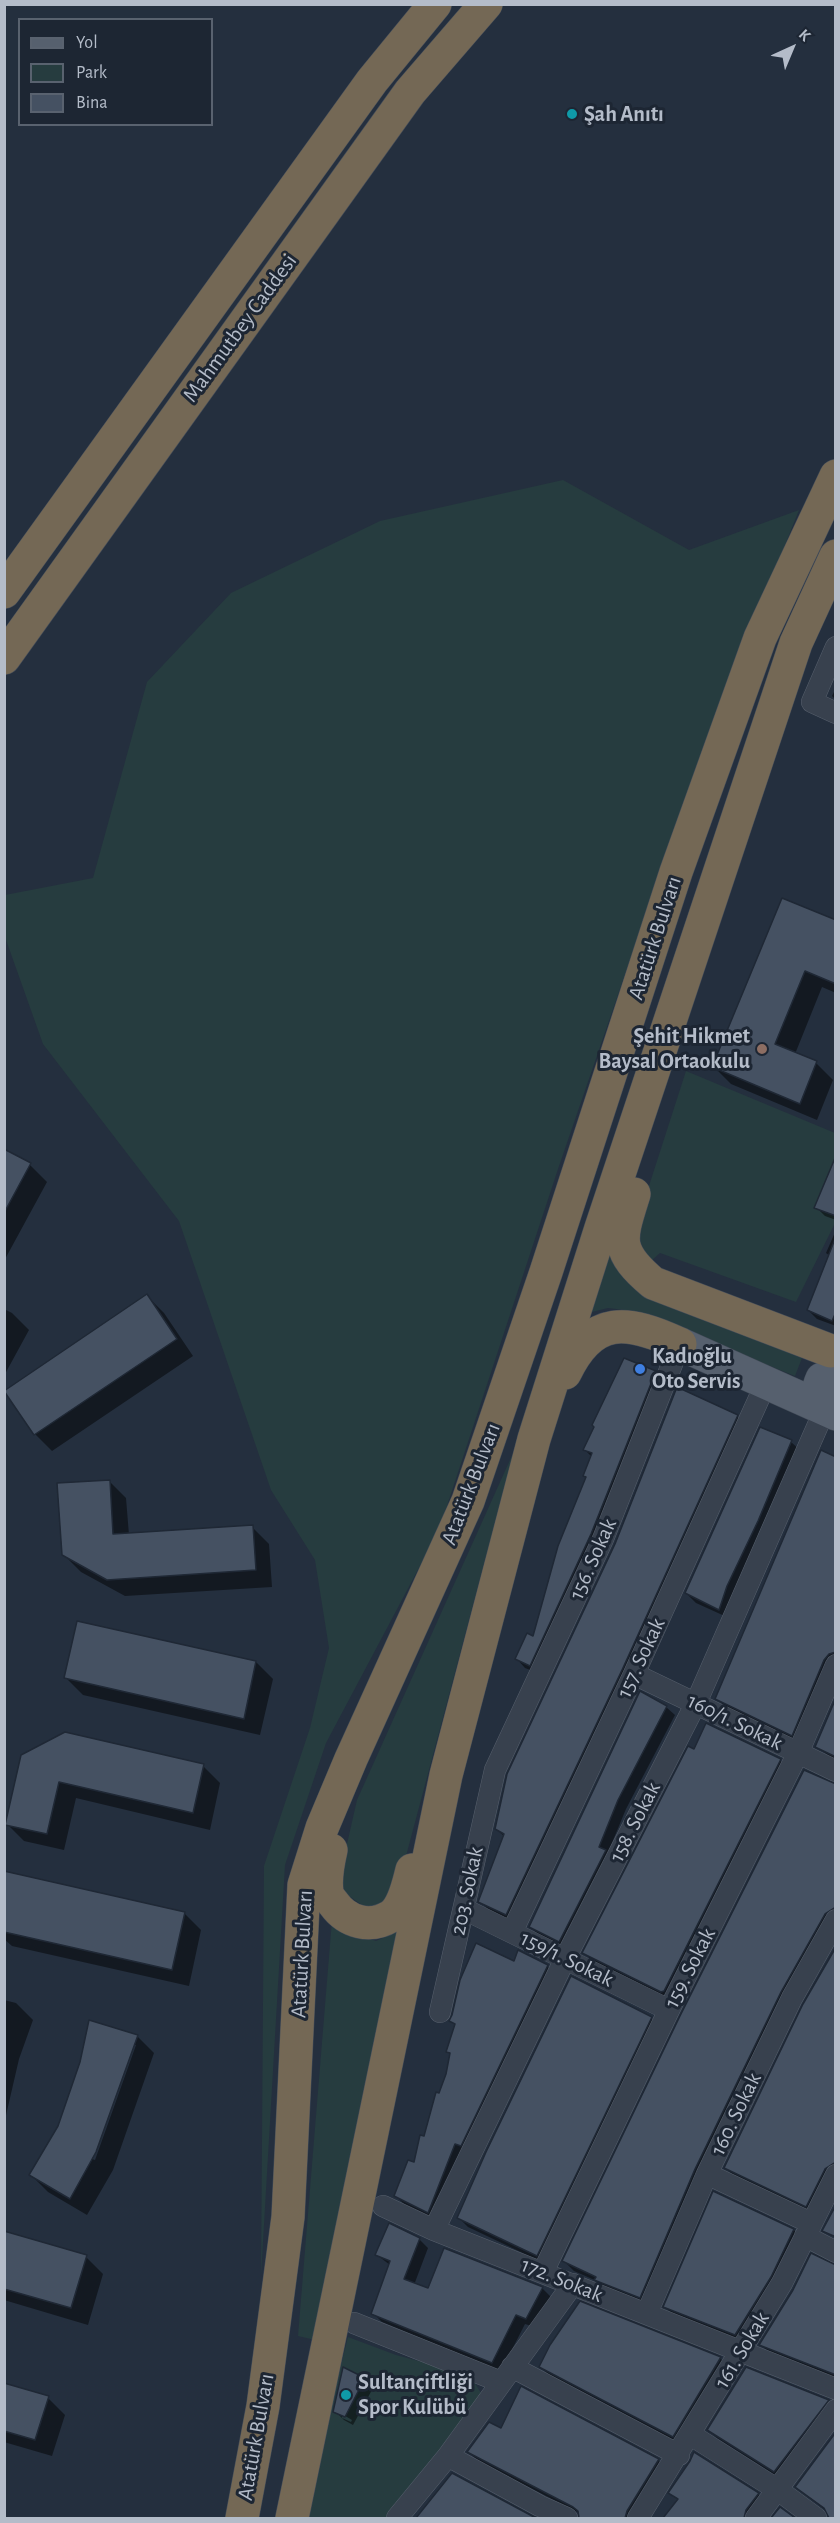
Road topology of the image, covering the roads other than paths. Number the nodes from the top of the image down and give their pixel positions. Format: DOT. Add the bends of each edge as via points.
graph roads {
  1 [pos="435,4"];
  2 [pos="486,4"];
  3 [pos="836,476"];
  4 [pos="836,556"];
  5 [pos="4,592"];
  6 [pos="836,646"];
  7 [pos="4,658"];
  8 [pos="836,712"];
  9 [pos="739,815"];
  10 [pos="680,1344"];
  11 [pos="834,1355"];
  12 [pos="766,1383"];
  13 [pos="830,1411"];
  14 [pos="534,1439"];
  15 [pos="836,1665"];
  16 [pos="634,1674"];
  17 [pos="696,1703"];
  18 [pos="363,1734"];
  19 [pos="798,1753"];
  20 [pos="495,1770"];
  21 [pos="836,1771"];
  22 [pos="446,1775"];
  23 [pos="464,1909"];
  24 [pos="835,1921"];
  25 [pos="512,1932"];
  26 [pos="565,1959"];
  27 [pos="669,2010"];
  28 [pos="440,2012"];
  29 [pos="707,2174"];
  30 [pos="836,2175"];
  31 [pos="383,2206"];
  32 [pos="434,2230"];
  33 [pos="808,2230"];
  34 [pos="836,2252"];
  35 [pos="543,2272"];
  36 [pos="573,2284"];
  37 [pos="647,2313"];
  38 [pos="354,2323"];
  39 [pos="742,2351"];
  40 [pos="506,2375"];
  41 [pos="836,2389"];
  42 [pos="836,2410"];
  43 [pos="691,2435"];
  44 [pos="679,2455"];
  45 [pos="448,2456"];
  46 [pos="777,2490"];
  47 [pos="536,2512"];
  48 [pos="242,2518"];
  49 [pos="292,2518"];
  50 [pos="397,2518"];
  51 [pos="567,2518"];
  52 [pos="638,2518"];
  53 [pos="756,2518"];
  54 [pos="816,2518"];
  1 -- 5 [label="highway, Mahmutbey Caddesi" via="372,81"];
  2 -- 7 [label="highway, Mahmutbey Caddesi" via="410,92"];
  3 -- 18 [label="highway, Atatürk Bulvarı" via="760,638 680,861 468,1501"];
  4 -- 9 [label="highway, Atatürk Bulvarı" via="796,643"];
  6 -- 8 [label="street" via="812,702"];
  9 -- 11 [label="highway" via="738,866 622,1242 638,1271 653,1283"];
  9 -- 14 [label="highway, Atatürk Bulvarı"];
  10 -- 12 [label="main road"];
  10 -- 14 [label="highway" via="635,1326 598,1332 582,1342"];
  10 -- 20 [label="street, 156. Sokak" via="603,1539"];
  11 -- 13 [label="main road" via="818,1388 818,1397"];
  12 -- 13 [label="main road"];
  12 -- 16 [label="street, 157. Sokak"];
  13 -- 17 [label="street, 158. Sokak"];
  14 -- 22 [label="highway, Atatürk Bulvarı"];
  15 -- 19 [label="street, 159. Sokak"];
  16 -- 17 [label="street, 160/1. Sokak"];
  16 -- 25 [label="street, 157. Sokak"];
  17 -- 19 [label="street, 160/1. Sokak"];
  17 -- 26 [label="street, 158. Sokak"];
  18 -- 22 [label="highway" via="357,1782 335,1834 327,1865 327,1894 340,1913 358,1923 392,1915 405,1896 424,1817"];
  18 -- 48 [label="highway, Atatürk Bulvarı" via="322,1828 304,1885 288,2217 263,2406"];
  19 -- 21 [label="street, 160/1. Sokak"];
  19 -- 27 [label="street, 159. Sokak"];
  20 -- 23 [label="street, 203. Sokak"];
  22 -- 49 [label="highway, Atatürk Bulvarı"];
  23 -- 25 [label="street, 159/1. Sokak"];
  23 -- 28 [label="street, 203. Sokak"];
  24 -- 29 [label="street, 160. Sokak" via="792,1998"];
  25 -- 26 [label="street, 159/1. Sokak"];
  26 -- 27 [label="street, 159/1. Sokak"];
  26 -- 32 [label="street, 158. Sokak"];
  27 -- 35 [label="street, 159. Sokak"];
  29 -- 33 [label="street"];
  29 -- 37 [label="street, 160. Sokak"];
  30 -- 33 [label="street, 161. Sokak"];
  31 -- 32 [label="street, 172. Sokak"];
  32 -- 35 [label="street, 172. Sokak"];
  33 -- 34 [label="street"];
  33 -- 39 [label="street, 161. Sokak"];
  35 -- 36 [label="street, 172. Sokak"];
  36 -- 37 [label="street, 172. Sokak"];
  36 -- 40 [label="street"];
  37 -- 39 [label="street, 172. Sokak"];
  38 -- 40 [label="street"];
  39 -- 41 [label="street, 172. Sokak"];
  39 -- 43 [label="street, 161. Sokak"];
  40 -- 44 [label="street"];
  40 -- 45 [label="street"];
  42 -- 46 [label="street"];
  43 -- 44 [label="street, 161. Sokak"];
  43 -- 46 [label="street"];
  44 -- 52 [label="street, 161. Sokak"];
  45 -- 47 [label="street"];
  45 -- 50 [label="street"];
  46 -- 53 [label="street"];
  46 -- 54 [label="street"];
  47 -- 51 [label="street"];
}
